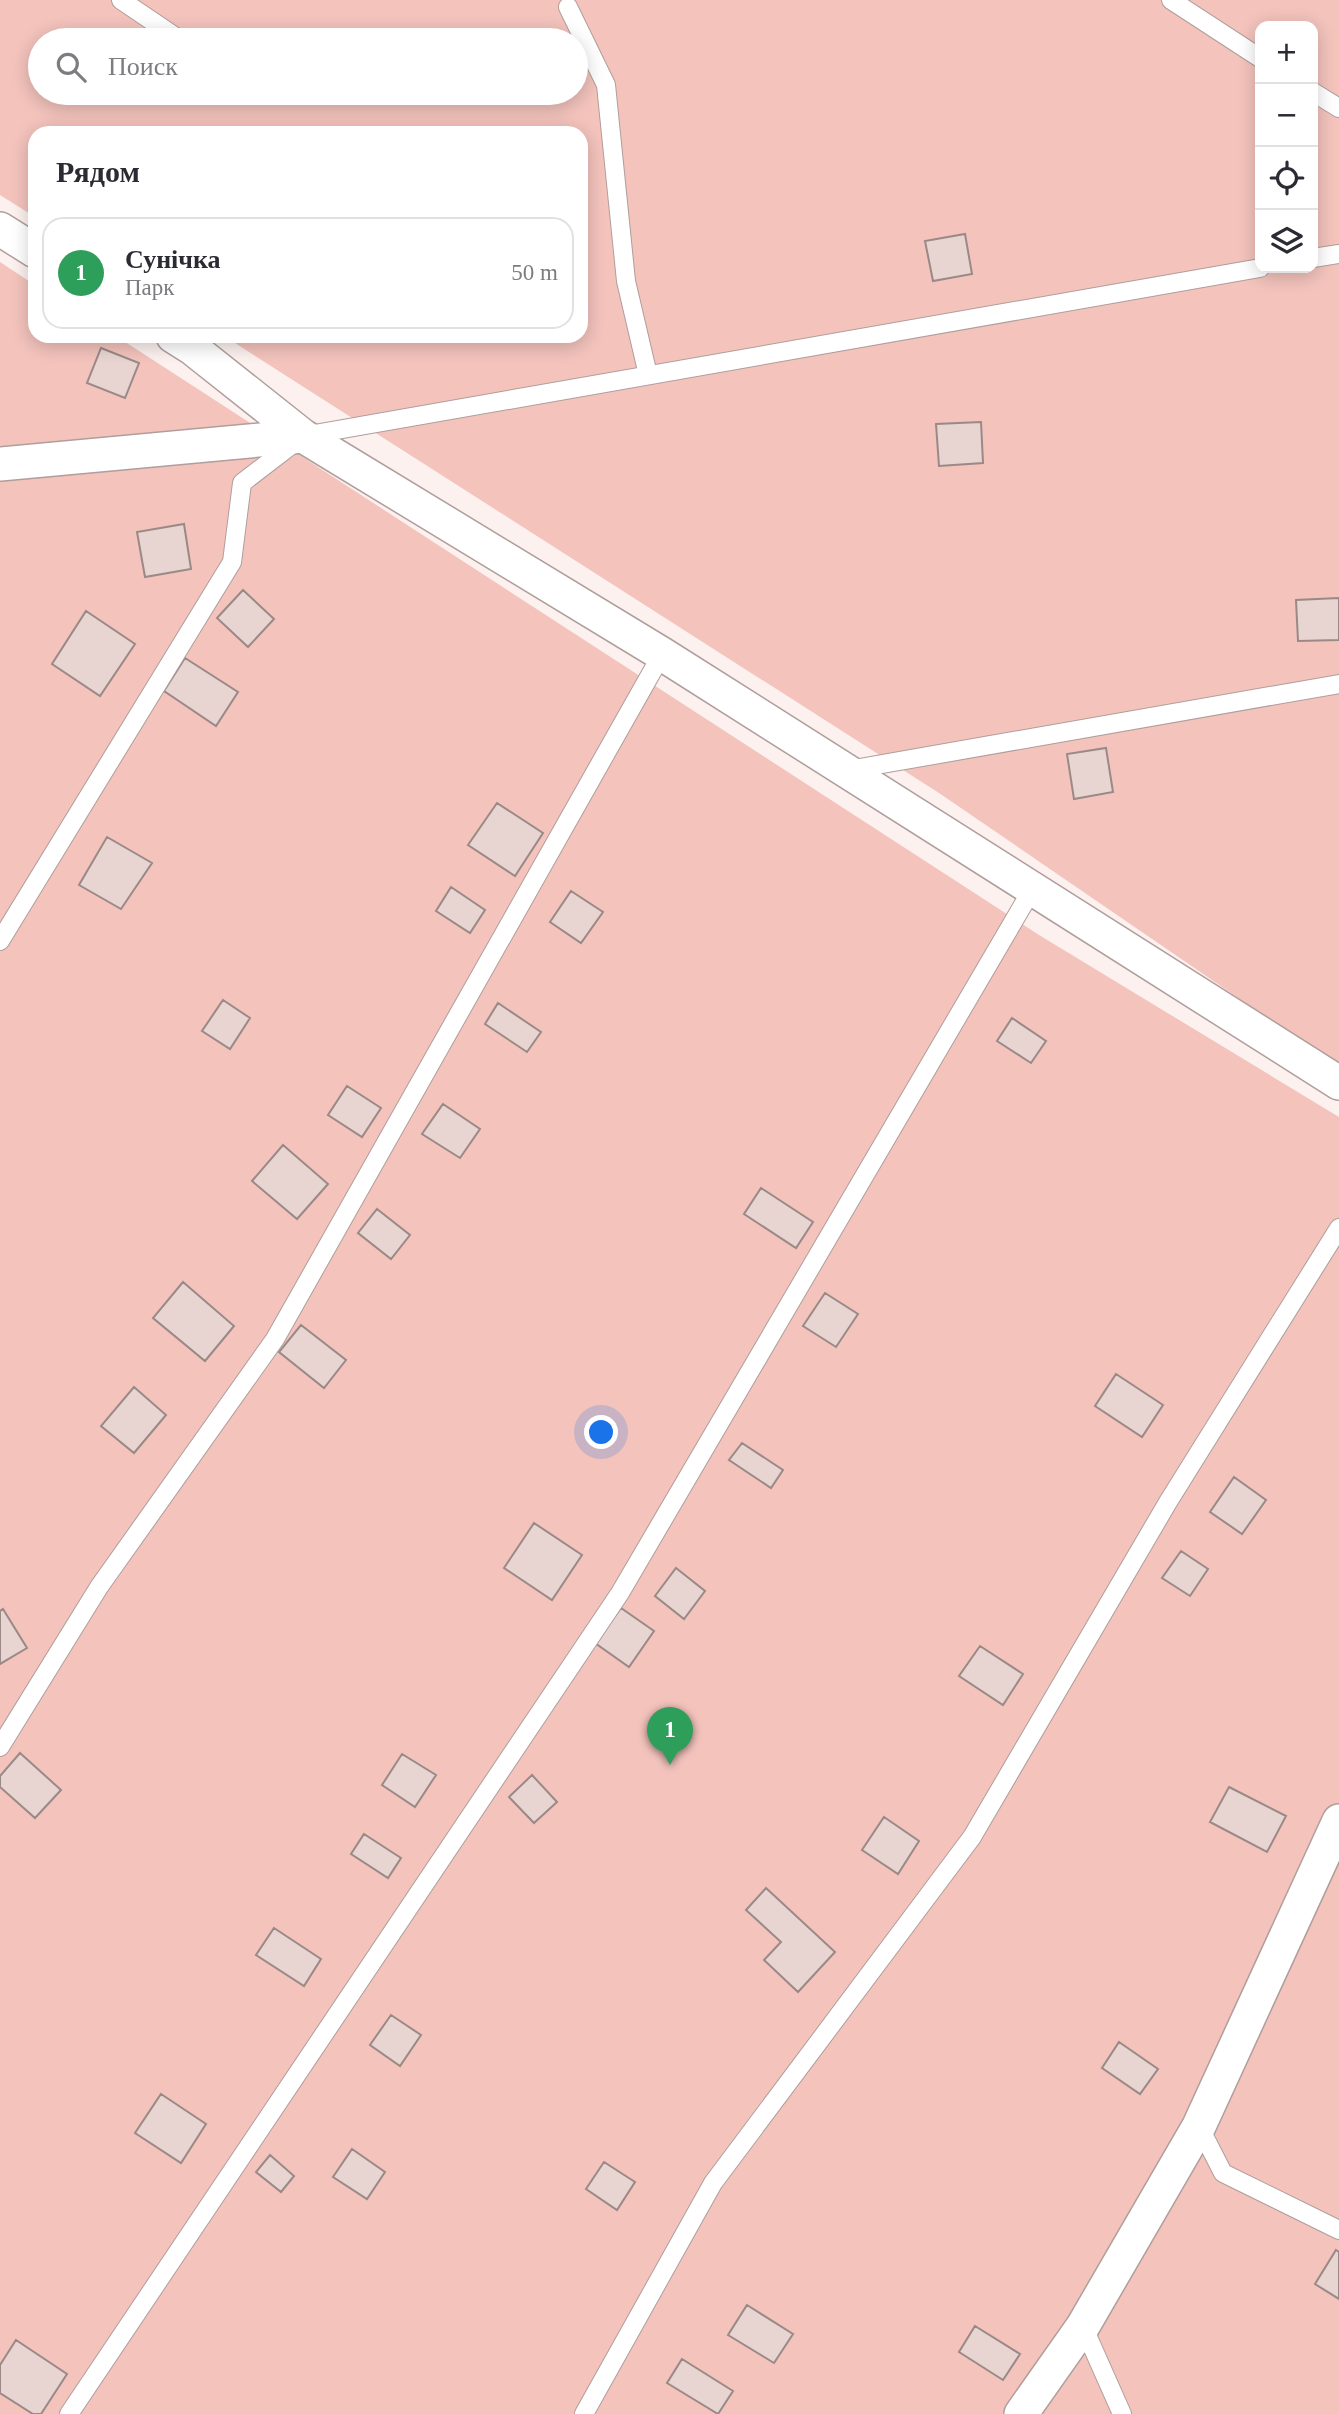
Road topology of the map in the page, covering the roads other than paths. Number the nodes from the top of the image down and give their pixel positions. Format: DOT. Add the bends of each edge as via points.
graph roads {
  1 [pos="121,0"];
  2 [pos="1171,0"];
  3 [pos="568,7"];
  4 [pos="162,28"];
  5 [pos="578,28"];
  6 [pos="588,48"];
  7 [pos="1255,55"];
  8 [pos="1318,95"];
  9 [pos="1339,107"];
  10 [pos="0,229"];
  11 [pos="28,247"];
  12 [pos="1339,254"];
  13 [pos="1318,257"];
  14 [pos="1255,269"];
  15 [pos="184,343"];
  16 [pos="648,376"];
  17 [pos="303,436"];
  18 [pos="0,464"];
  19 [pos="662,654"];
  20 [pos="1339,684"];
  21 [pos="848,770"];
  22 [pos="1033,888"];
  23 [pos="0,941"];
  24 [pos="1339,1083"];
  25 [pos="1339,1228"];
  26 [pos="0,1747"];
  27 [pos="1339,1821"];
  28 [pos="1199,2126"];
  29 [pos="1339,2230"];
  30 [pos="1083,2326"];
  31 [pos="69,2414"];
  32 [pos="584,2414"];
  33 [pos="1021,2414"];
  34 [pos="1122,2414"];
  1 -- 4 [label="lane"];
  2 -- 7 [label="lane"];
  3 -- 5 [label="lane"];
  6 -- 16 [label="lane" via="606,85 626,281"];
  8 -- 9 [label="lane"];
  10 -- 11 [label="street"];
  12 -- 13 [label="lane"];
  14 -- 16 [label="lane"];
  15 -- 17 [label="street"];
  16 -- 17 [label="lane"];
  17 -- 18 [label="street"];
  17 -- 19 [label="street"];
  17 -- 23 [label="lane" via="242,483 232,562"];
  19 -- 21 [label="street"];
  19 -- 26 [label="lane" via="275,1339 99,1587"];
  20 -- 21 [label="lane"];
  21 -- 22 [label="street"];
  22 -- 24 [label="street"];
  22 -- 31 [label="lane" via="620,1593"];
  25 -- 32 [label="lane" via="1168,1502 972,1837 713,2183"];
  27 -- 28 [label="street"];
  28 -- 29 [label="lane" via="1223,2173"];
  28 -- 30 [label="street"];
  30 -- 33 [label="street"];
  30 -- 34 [label="lane"];
}
